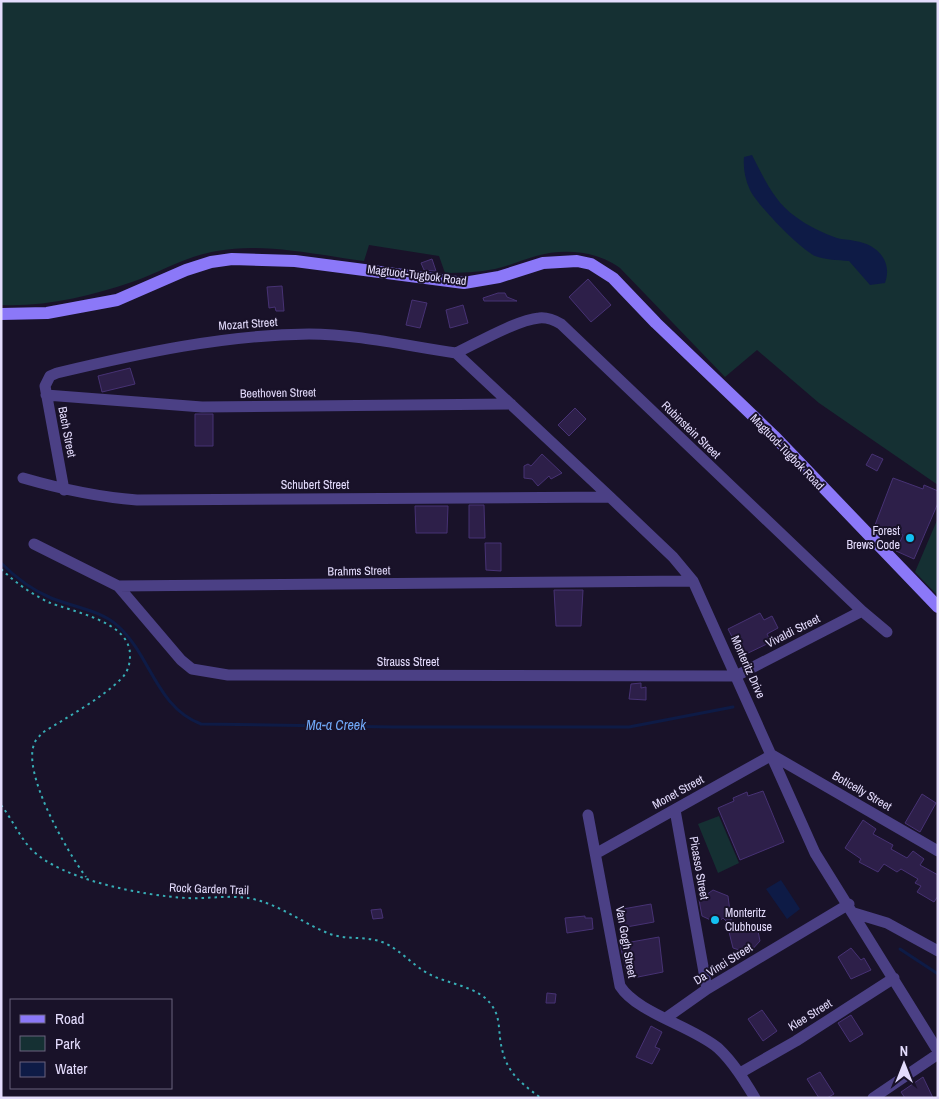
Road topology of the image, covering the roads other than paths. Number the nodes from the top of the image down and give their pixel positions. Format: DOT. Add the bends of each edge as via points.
graph roads {
  1 [pos="1,314"];
  2 [pos="456,353"];
  3 [pos="46,380"];
  4 [pos="46,395"];
  5 [pos="511,404"];
  6 [pos="23,478"];
  7 [pos="64,490"];
  8 [pos="610,497"];
  9 [pos="34,544"];
  10 [pos="693,582"];
  11 [pos="118,586"];
  12 [pos="938,607"];
  13 [pos="862,611"];
  14 [pos="887,632"];
  15 [pos="736,676"];
  16 [pos="772,755"];
  17 [pos="674,810"];
  18 [pos="588,815"];
  19 [pos="938,851"];
  20 [pos="597,853"];
  21 [pos="851,908"];
  22 [pos="938,951"];
  23 [pos="894,978"];
  24 [pos="707,990"];
  25 [pos="666,1018"];
  26 [pos="938,1052"];
  27 [pos="740,1073"];
  28 [pos="755,1098"];
  29 [pos="873,1098"];
  1 -- 12 [label="main road, Magtuod-Tugbok Road" via="47,313 108,302 186,270 232,259 295,261 464,283 499,277 543,263 577,261 591,264 613,278 774,436"];
  2 -- 3 [label="street, Mozart Street" via="337,336 275,335 164,348 58,372"];
  2 -- 5 [label="street, Monteritz Drive"];
  2 -- 13 [label="street, Rubinstein Street" via="538,318 552,319 561,324"];
  3 -- 4 [label="street, Bach Street"];
  4 -- 5 [label="street, Beethoven Street" via="202,407"];
  4 -- 7 [label="street, Bach Street"];
  5 -- 8 [label="street, Monteritz Drive"];
  6 -- 7 [label="street, Schubert Street"];
  7 -- 8 [label="street, Schubert Street" via="104,498 138,500"];
  8 -- 10 [label="street, Monteritz Drive"];
  9 -- 11 [label="street, Brahms Street"];
  10 -- 11 [label="street, Brahms Street"];
  10 -- 15 [label="street, Monteritz Drive"];
  11 -- 15 [label="street, Strauss Street" via="192,669 228,675"];
  13 -- 14 [label="street, Rubinstein Street"];
  13 -- 15 [label="street, Vivaldi Street"];
  15 -- 16 [label="street, Monteritz Drive"];
  16 -- 17 [label="street, Monet Street"];
  16 -- 19 [label="street, Boticelly Street"];
  16 -- 21 [label="street, Monteritz Drive" via="808,839"];
  17 -- 20 [label="street, Monet Street"];
  17 -- 24 [label="street, Picasso Street"];
  18 -- 20 [label="street, Van Gogh Street"];
  20 -- 25 [label="street, Van Gogh Street" via="620,986 632,999"];
  21 -- 22 [label="street" via="887,923"];
  21 -- 23 [label="street, Monteritz Drive"];
  21 -- 24 [label="street, Da Vinci Street"];
  23 -- 26 [label="street, Monteritz Drive"];
  23 -- 27 [label="street, Klee Street"];
  24 -- 25 [label="street, Da Vinci Street"];
  25 -- 27 [label="street, Van Gogh Street" via="717,1048"];
  26 -- 29 [label="street"];
  27 -- 28 [label="street, Van Gogh Street"];
}
